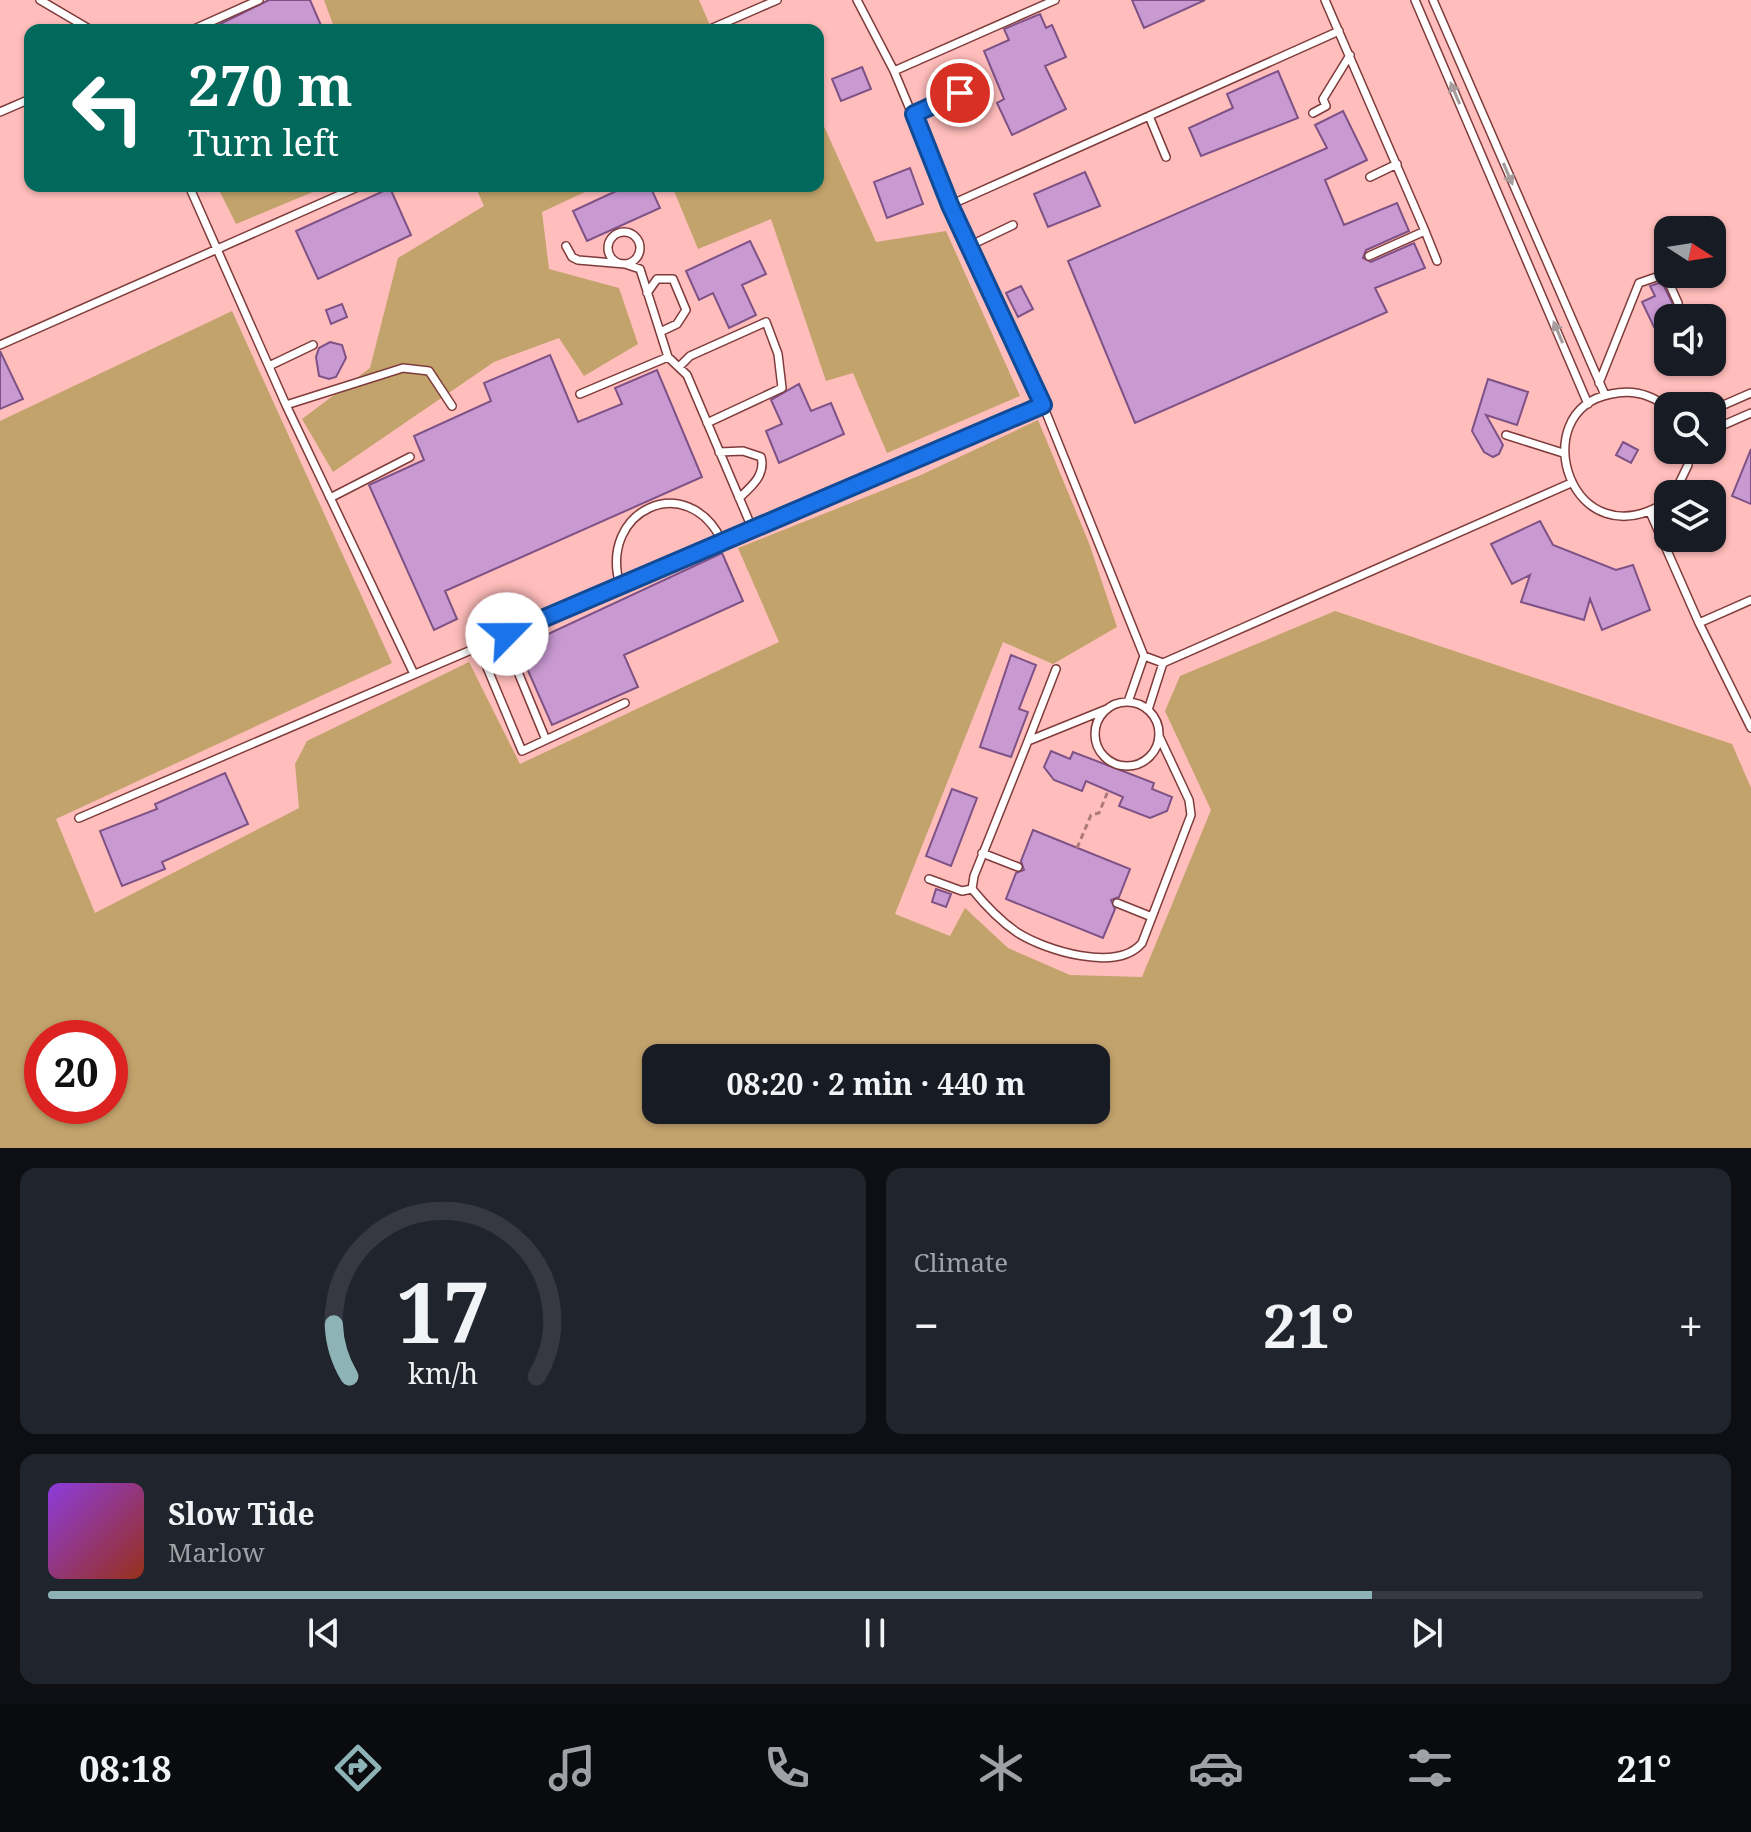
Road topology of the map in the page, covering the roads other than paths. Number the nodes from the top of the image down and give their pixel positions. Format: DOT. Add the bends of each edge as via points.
graph roads {
  1 [pos="40,0"];
  2 [pos="259,0"];
  3 [pos="777,0"];
  4 [pos="857,0"];
  5 [pos="1055,0"];
  6 [pos="1325,0"];
  7 [pos="1415,0"];
  8 [pos="1433,0"];
  9 [pos="756,4"];
  10 [pos="81,24"];
  11 [pos="208,24"];
  12 [pos="719,24"];
  13 [pos="1339,31"];
  14 [pos="1350,55"];
  15 [pos="894,71"];
  16 [pos="960,93"];
  17 [pos="24,102"];
  18 [pos="0,112"];
  19 [pos="1313,113"];
  20 [pos="914,114"];
  21 [pos="1149,116"];
  22 [pos="1166,157"];
  23 [pos="1397,164"];
  24 [pos="1370,177"];
  25 [pos="192,192"];
  26 [pos="346,192"];
  27 [pos="950,205"];
  28 [pos="1013,225"];
  29 [pos="1425,231"];
  30 [pos="566,246"];
  31 [pos="969,246"];
  32 [pos="216,250"];
  33 [pos="1369,256"];
  34 [pos="1437,261"];
  35 [pos="625,264"];
  36 [pos="647,293"];
  37 [pos="1678,303"];
  38 [pos="660,332"];
  39 [pos="0,345"];
  40 [pos="313,345"];
  41 [pos="668,357"];
  42 [pos="269,366"];
  43 [pos="679,367"];
  44 [pos="1599,383"];
  45 [pos="1751,393"];
  46 [pos="580,394"];
  47 [pos="1605,395"];
  48 [pos="1654,400"];
  49 [pos="1588,404"];
  50 [pos="1726,404"];
  51 [pos="286,405"];
  52 [pos="1043,405"];
  53 [pos="452,406"];
  54 [pos="1751,413"];
  55 [pos="707,423"];
  56 [pos="1726,424"];
  57 [pos="1506,435"];
  58 [pos="719,452"];
  59 [pos="1563,453"];
  60 [pos="410,457"];
  61 [pos="1571,483"];
  62 [pos="330,498"];
  63 [pos="739,498"];
  64 [pos="1654,510"];
  65 [pos="1650,512"];
  66 [pos="752,528"];
  67 [pos="722,541"];
  68 [pos="620,585"];
  69 [pos="1751,600"];
  70 [pos="1699,623"];
  71 [pos="478,646"];
  72 [pos="1144,656"];
  73 [pos="513,660"];
  74 [pos="1163,663"];
  75 [pos="1056,669"];
  76 [pos="414,674"];
  77 [pos="1128,702"];
  78 [pos="625,703"];
  79 [pos="1107,709"];
  80 [pos="1148,710"];
  81 [pos="1751,728"];
  82 [pos="1159,736"];
  83 [pos="546,740"];
  84 [pos="1028,741"];
  85 [pos="79,818"];
  86 [pos="982,853"];
  87 [pos="1018,867"];
  88 [pos="929,879"];
  89 [pos="972,889"];
  90 [pos="1117,903"];
  91 [pos="1152,917"];
  1 -- 10 [label="lane"];
  2 -- 11 [label="lane"];
  3 -- 9 [label="lane"];
  4 -- 15 [label="lane"];
  5 -- 15 [label="lane"];
  6 -- 13 [label="lane"];
  49 -- 7 [label="lane, one-way"];
  8 -- 44 [label="lane, one-way"];
  9 -- 12 [label="lane"];
  13 -- 14 [label="lane"];
  13 -- 21 [label="lane"];
  14 -- 19 [label="lane" via="1323,99 1326,106"];
  14 -- 23 [label="lane"];
  15 -- 20 [label="lane"];
  16 -- 20 [label="lane"];
  17 -- 18 [label="lane"];
  20 -- 27 [label="lane"];
  21 -- 22 [label="lane"];
  21 -- 27 [label="lane"];
  23 -- 24 [label="lane"];
  23 -- 29 [label="lane"];
  25 -- 32 [label="lane"];
  26 -- 32 [label="lane"];
  27 -- 31 [label="lane"];
  28 -- 31 [label="lane"];
  29 -- 33 [label="lane"];
  29 -- 34 [label="lane"];
  30 -- 35 [label="lane" via="578,260"];
  31 -- 52 [label="lane"];
  32 -- 39 [label="lane"];
  32 -- 42 [label="lane"];
  35 -- 35 [label="lane" via="611,258 608,247 621,232 631,234 639,246 634,260"];
  35 -- 36 [label="lane" via="640,269"];
  36 -- 38 [label="lane"];
  36 -- 38 [label="lane" via="665,276 673,279 685,301 677,324"];
  37 -- 44 [label="lane" via="1665,274 1639,283"];
  38 -- 41 [label="lane"];
  40 -- 42 [label="lane"];
  41 -- 43 [label="lane"];
  41 -- 46 [label="lane"];
  42 -- 51 [label="lane"];
  43 -- 55 [label="lane"];
  43 -- 55 [label="lane" via="690,356 766,322 778,354 782,388"];
  44 -- 47 [label="lane"];
  45 -- 50 [label="lane"];
  47 -- 48 [label="lane" via="1641,393"];
  47 -- 49 [label="lane"];
  49 -- 59 [label="lane" via="1575,418"];
  51 -- 53 [label="lane" via="403,368 429,371"];
  51 -- 62 [label="lane"];
  52 -- 66 [label="lane"];
  52 -- 72 [label="lane"];
  54 -- 56 [label="lane"];
  55 -- 58 [label="lane"];
  57 -- 59 [label="lane"];
  58 -- 63 [label="lane"];
  58 -- 63 [label="lane" via="761,457 758,480"];
  59 -- 61 [label="lane"];
  60 -- 62 [label="lane"];
  61 -- 65 [label="lane" via="1581,498 1605,513 1632,517"];
  61 -- 74 [label="lane"];
  62 -- 76 [label="lane"];
  63 -- 66 [label="lane"];
  64 -- 65 [label="lane"];
  65 -- 70 [label="lane"];
  66 -- 67 [label="lane"];
  67 -- 68 [label="lane"];
  67 -- 68 [label="lane" via="712,524 693,509 650,507 622,534 615,560"];
  68 -- 71 [label="lane"];
  69 -- 70 [label="lane"];
  70 -- 81 [label="lane"];
  71 -- 76 [label="lane"];
  71 -- 83 [label="lane" via="522,751"];
  72 -- 74 [label="lane"];
  72 -- 77 [label="lane"];
  73 -- 83 [label="lane"];
  74 -- 80 [label="lane"];
  75 -- 84 [label="lane"];
  76 -- 85 [label="lane"];
  77 -- 79 [label="lane"];
  77 -- 80 [label="lane"];
  78 -- 83 [label="lane"];
  79 -- 82 [label="lane" via="1095,737 1112,763 1142,762"];
  79 -- 84 [label="lane"];
  80 -- 82 [label="lane"];
  82 -- 91 [label="lane" via="1191,815"];
  84 -- 86 [label="lane"];
  86 -- 87 [label="lane"];
  86 -- 89 [label="lane"];
  88 -- 89 [label="lane" via="962,891"];
  89 -- 91 [label="lane" via="1015,931 1082,956 1129,953 1142,943"];
  90 -- 91 [label="lane"];
}
